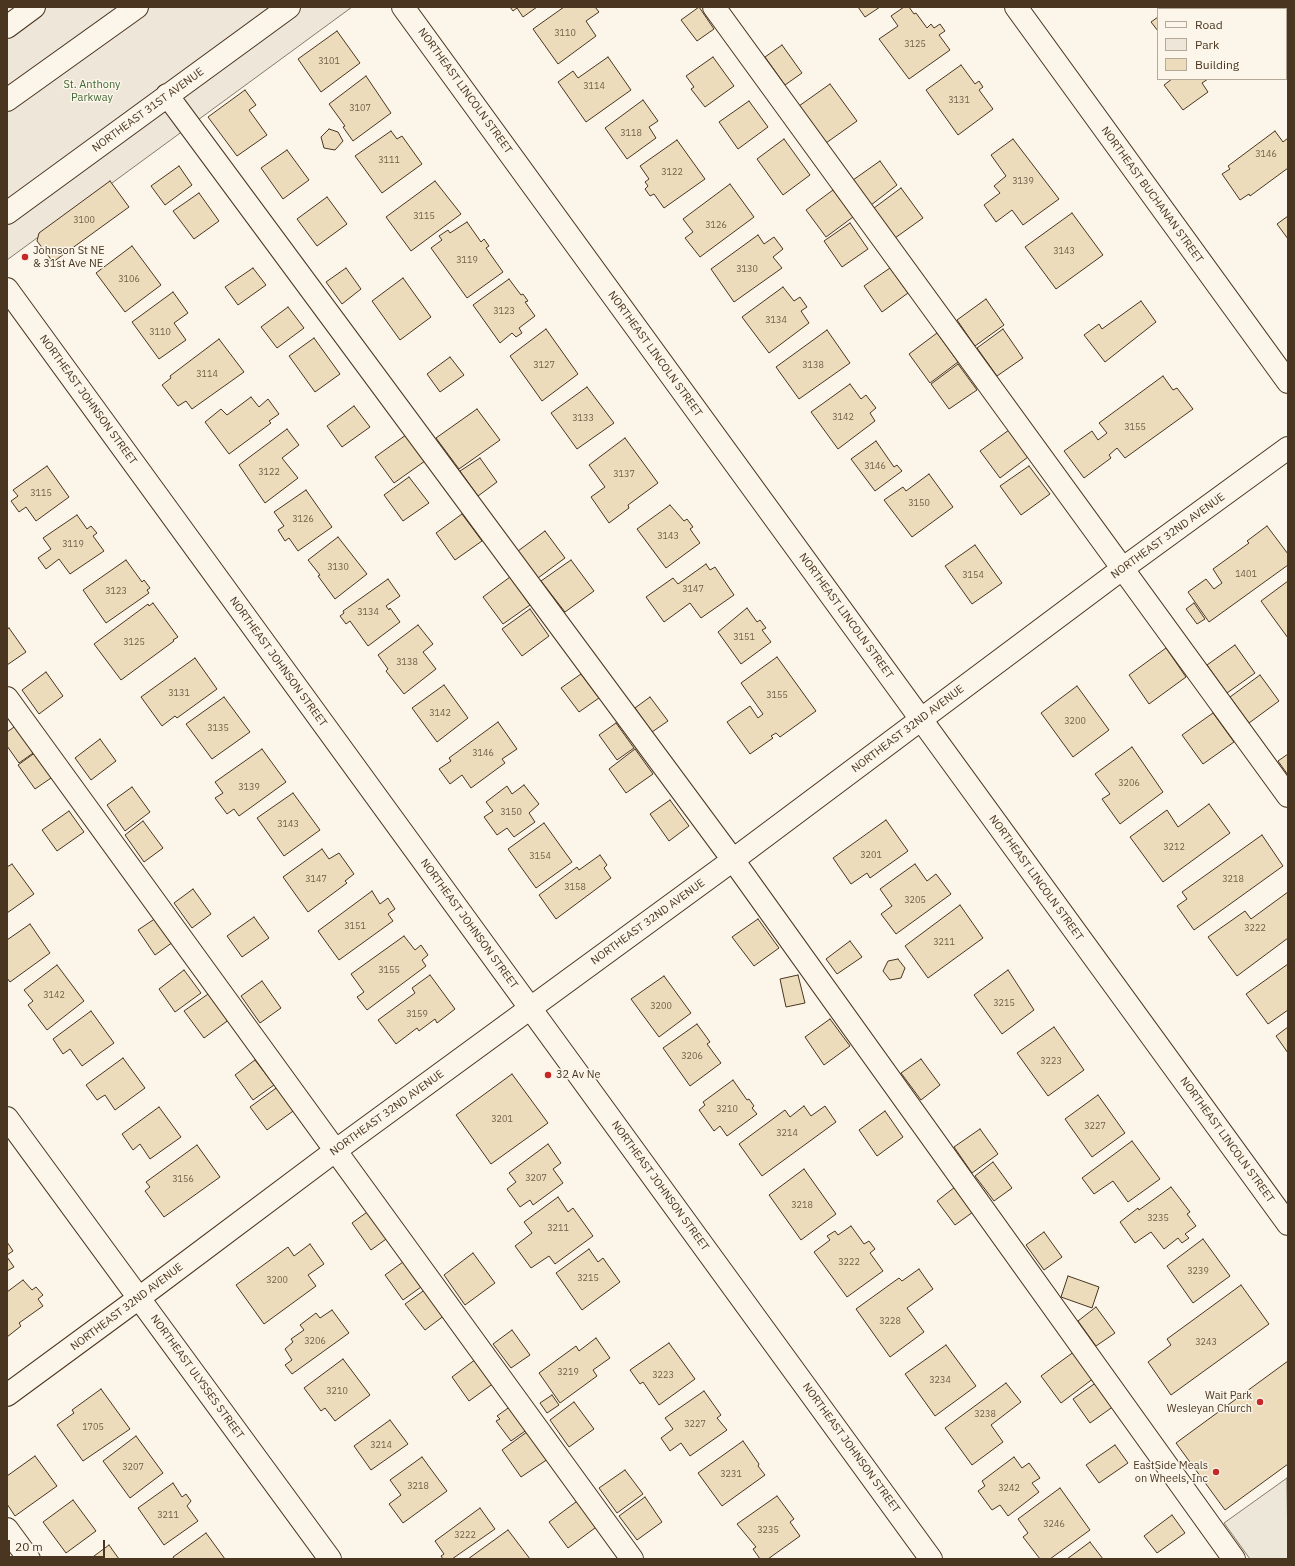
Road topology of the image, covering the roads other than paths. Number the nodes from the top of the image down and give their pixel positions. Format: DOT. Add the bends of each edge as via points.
graph roads {
  1 [pos="34,7"];
  2 [pos="137,7"];
  3 [pos="289,7"];
  4 [pos="403,7"];
  5 [pos="714,7"];
  6 [pos="1016,7"];
  7 [pos="7,27"];
  8 [pos="167,95"];
  9 [pos="7,100"];
  10 [pos="7,213"];
  11 [pos="7,289"];
  12 [pos="1288,382"];
  13 [pos="1288,448"];
  14 [pos="1122,568"];
  15 [pos="7,698"];
  16 [pos="921,720"];
  17 [pos="1288,796"];
  18 [pos="732,860"];
  19 [pos="531,1009"];
  20 [pos="7,1118"];
  21 [pos="335,1150"];
  22 [pos="1288,1224"];
  23 [pos="139,1298"];
  24 [pos="7,1395"];
  25 [pos="7,1529"];
  26 [pos="29,1559"];
  27 [pos="330,1559"];
  28 [pos="632,1559"];
  29 [pos="931,1559"];
  30 [pos="1234,1559"];
  1 -- 7 [label="street"];
  2 -- 9 [label="street"];
  3 -- 8 [label="street, NORTHEAST 31ST AVENUE"];
  4 -- 16 [label="street, NORTHEAST LINCOLN STREET"];
  5 -- 14 [label="street"];
  6 -- 12 [label="street, NORTHEAST BUCHANAN STREET"];
  8 -- 10 [label="street, NORTHEAST 31ST AVENUE"];
  8 -- 18 [label="street"];
  11 -- 19 [label="street, NORTHEAST JOHNSON STREET"];
  13 -- 14 [label="street, NORTHEAST 32ND AVENUE"];
  14 -- 16 [label="street, NORTHEAST 32ND AVENUE"];
  14 -- 17 [label="street"];
  15 -- 21 [label="street"];
  16 -- 18 [label="street, NORTHEAST 32ND AVENUE"];
  16 -- 22 [label="street, NORTHEAST LINCOLN STREET"];
  18 -- 19 [label="street, NORTHEAST 32ND AVENUE"];
  18 -- 30 [label="street"];
  19 -- 21 [label="street, NORTHEAST 32ND AVENUE"];
  19 -- 29 [label="street, NORTHEAST JOHNSON STREET"];
  20 -- 23 [label="street, NORTHEAST ULYSSES STREET"];
  21 -- 23 [label="street, NORTHEAST 32ND AVENUE"];
  21 -- 28 [label="street"];
  23 -- 24 [label="street, NORTHEAST 32ND AVENUE"];
  23 -- 27 [label="street, NORTHEAST ULYSSES STREET"];
  25 -- 26 [label="street"];
}
